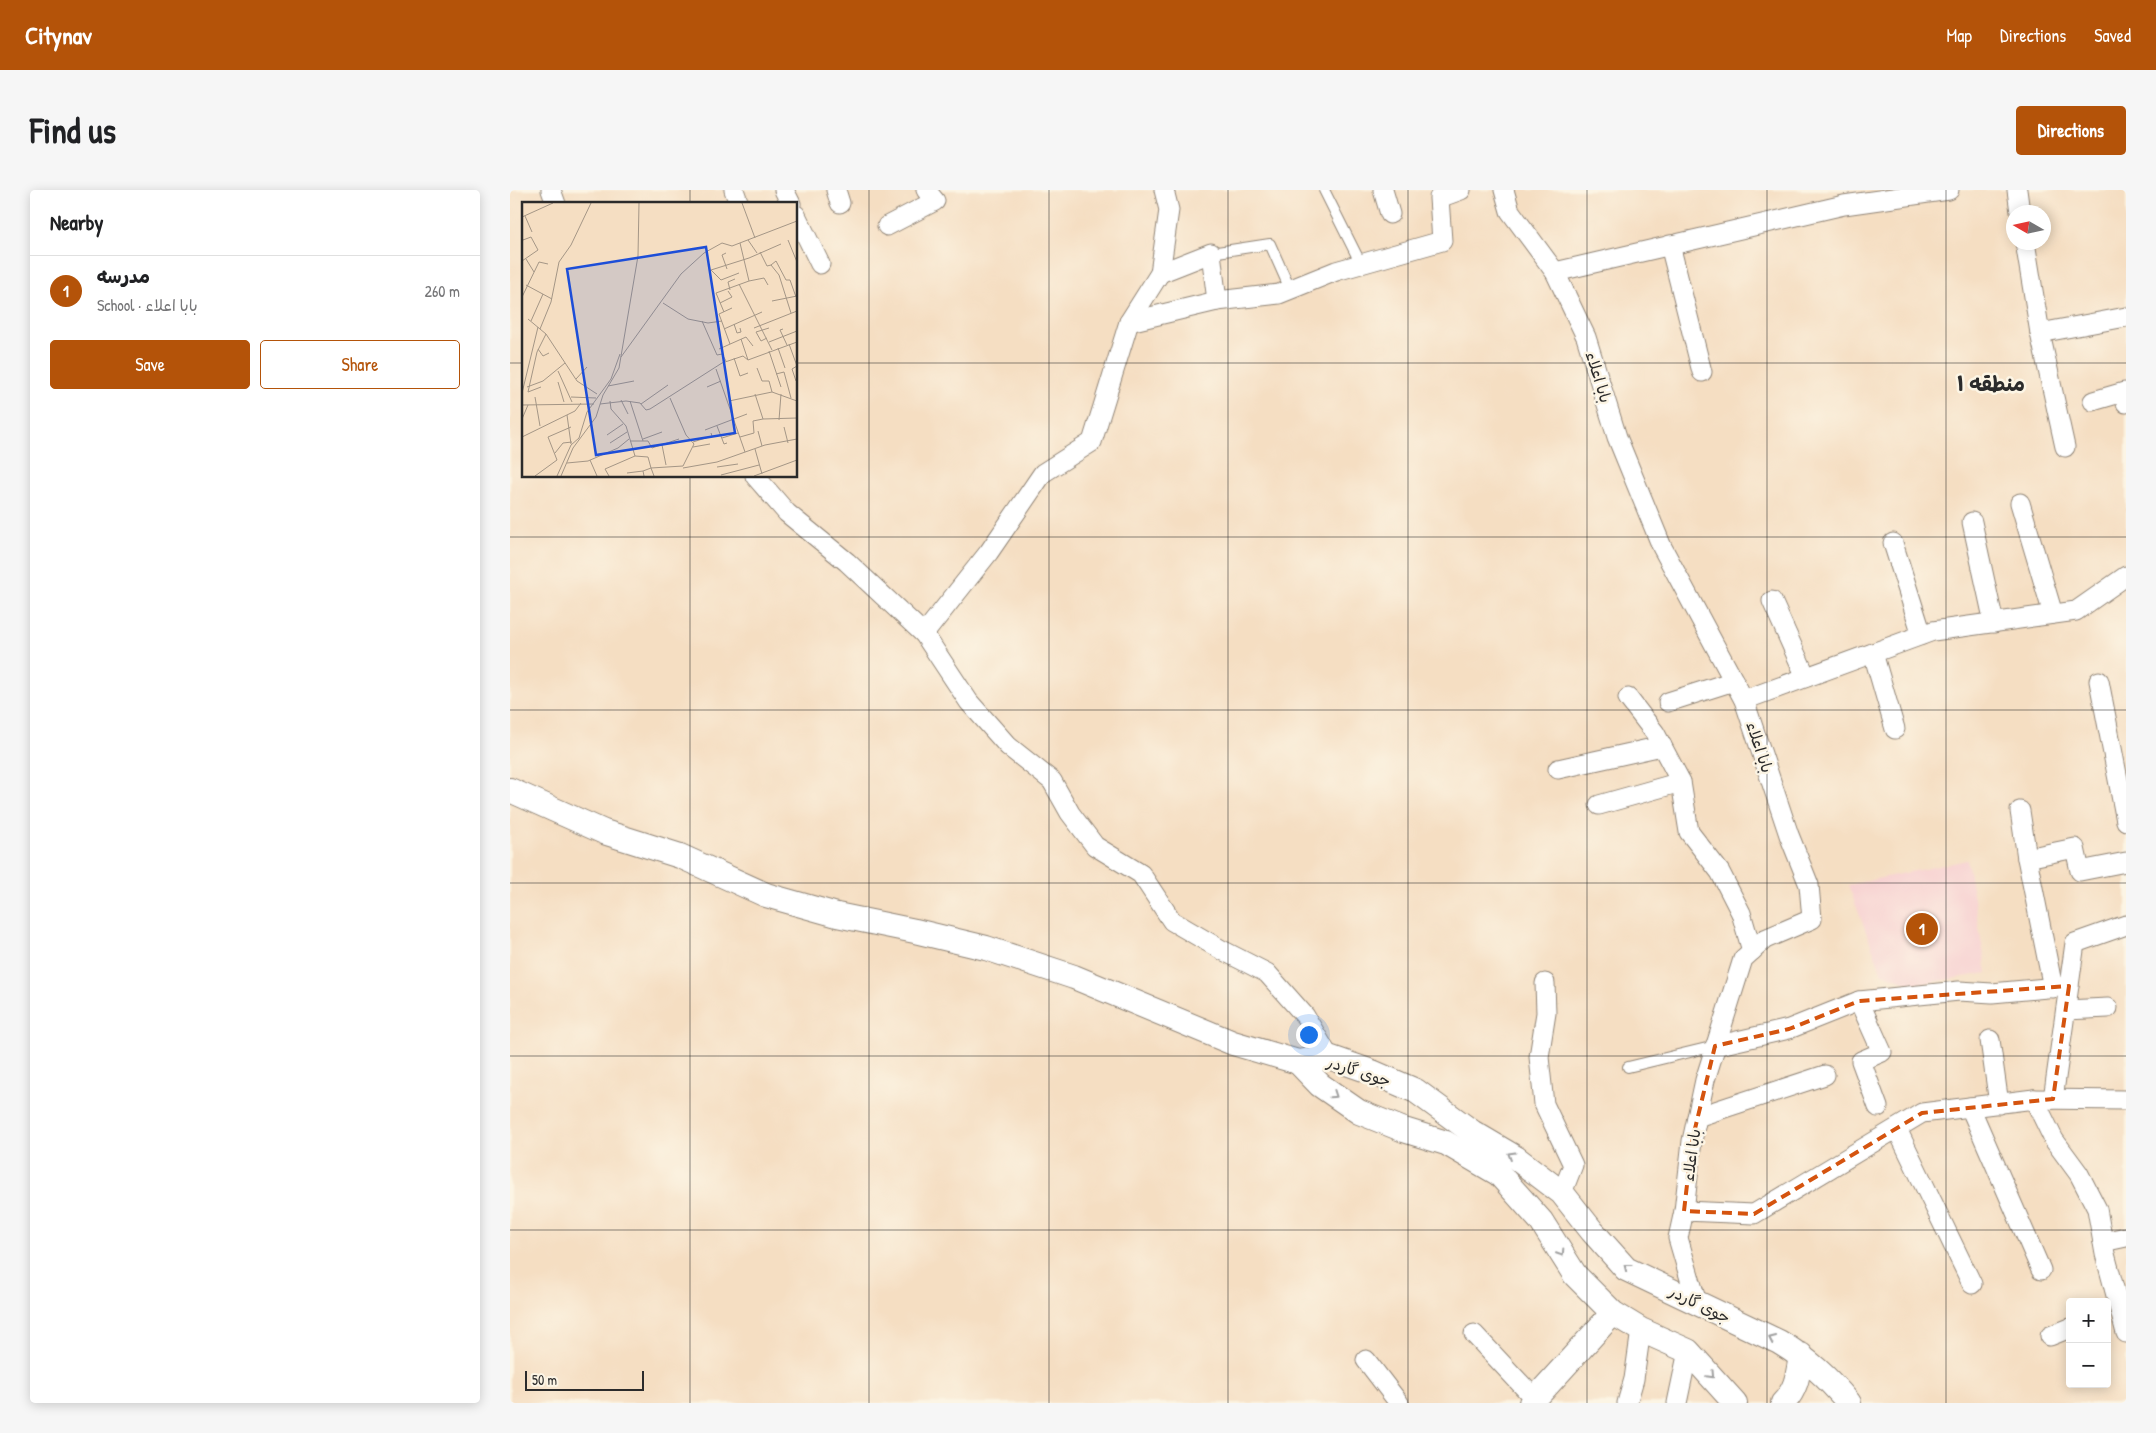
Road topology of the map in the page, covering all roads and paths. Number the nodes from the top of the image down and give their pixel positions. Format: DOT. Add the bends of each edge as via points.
graph roads {
  1 [pos="551,190"];
  2 [pos="734,190"];
  3 [pos="784,190"];
  4 [pos="926,190"];
  5 [pos="1164,190"];
  6 [pos="1324,190"];
  7 [pos="1383,190"];
  8 [pos="1461,190"];
  9 [pos="1504,190"];
  10 [pos="1949,190"];
  11 [pos="2017,190"];
  12 [pos="1843,198"];
  13 [pos="555,202"];
  14 [pos="738,202"];
  15 [pos="790,202"];
  16 [pos="2019,205"];
  17 [pos="1390,214"];
  18 [pos="798,219"];
  19 [pos="887,226"];
  20 [pos="1670,245"];
  21 [pos="2026,250"];
  22 [pos="1211,253"];
  23 [pos="820,264"];
  24 [pos="1361,264"];
  25 [pos="1555,272"];
  26 [pos="1160,273"];
  27 [pos="1290,290"];
  28 [pos="1217,301"];
  29 [pos="2126,317"];
  30 [pos="1130,322"];
  31 [pos="2040,333"];
  32 [pos="1702,372"];
  33 [pos="2093,402"];
  34 [pos="2126,403"];
  35 [pos="2065,447"];
  36 [pos="757,478"];
  37 [pos="2020,503"];
  38 [pos="1972,522"];
  39 [pos="1893,543"];
  40 [pos="2126,576"];
  41 [pos="1772,601"];
  42 [pos="2053,614"];
  43 [pos="1994,622"];
  44 [pos="924,634"];
  45 [pos="1922,635"];
  46 [pos="1873,653"];
  47 [pos="1806,677"];
  48 [pos="1734,681"];
  49 [pos="2099,681"];
  50 [pos="1628,698"];
  51 [pos="1744,700"];
  52 [pos="1668,702"];
  53 [pos="1895,729"];
  54 [pos="1662,746"];
  55 [pos="1558,769"];
  56 [pos="1681,782"];
  57 [pos="510,790"];
  58 [pos="1599,805"];
  59 [pos="2020,811"];
  60 [pos="2126,821"];
  61 [pos="2027,858"];
  62 [pos="2126,862"];
  63 [pos="2126,925"];
  64 [pos="1752,951"];
  65 [pos="1545,984"];
  66 [pos="2061,987"];
  67 [pos="1859,1001"];
  68 [pos="2108,1008"];
  69 [pos="2066,1010"];
  70 [pos="1990,1040"];
  71 [pos="1715,1046"];
  72 [pos="1329,1057"];
  73 [pos="1298,1062"];
  74 [pos="1628,1067"];
  75 [pos="1825,1075"];
  76 [pos="2034,1099"];
  77 [pos="2053,1099"];
  78 [pos="2126,1100"];
  79 [pos="1999,1104"];
  80 [pos="1970,1107"];
  81 [pos="1878,1108"];
  82 [pos="1697,1117"];
  83 [pos="1897,1129"];
  84 [pos="1562,1193"];
  85 [pos="1684,1211"];
  86 [pos="1541,1221"];
  87 [pos="2126,1237"];
  88 [pos="2103,1242"];
  89 [pos="2041,1270"];
  90 [pos="1972,1284"];
  91 [pos="1697,1303"];
  92 [pos="1613,1313"];
  93 [pos="2113,1313"];
  94 [pos="1641,1330"];
  95 [pos="2066,1330"];
  96 [pos="1474,1334"];
  97 [pos="2126,1334"];
  98 [pos="2050,1336"];
  99 [pos="1688,1351"];
  100 [pos="1801,1355"];
  101 [pos="1366,1360"];
  102 [pos="1533,1401"];
  103 [pos="1399,1403"];
  104 [pos="1627,1403"];
  105 [pos="1677,1403"];
  106 [pos="1735,1403"];
  107 [pos="1783,1403"];
  108 [pos="1849,1403"];
  1 -- 13 [label="street"];
  2 -- 14 [label="street"];
  3 -- 15 [label="street"];
  4 -- 19 [label="street" via="935,201"];
  5 -- 26 [label="street" via="1169,210"];
  6 -- 24 [label="lane"];
  7 -- 17 [label="street"];
  8 -- 24 [label="street" via="1439,198 1442,241"];
  9 -- 25 [label="street, بابا اعلاء" via="1510,211"];
  10 -- 12 [label="street"];
  11 -- 16 [label="street"];
  12 -- 20 [label="street"];
  18 -- 23 [label="street"];
  20 -- 25 [label="street"];
  20 -- 32 [label="street"];
  21 -- 31 [label="street"];
  22 -- 26 [label="street"];
  22 -- 27 [label="lane" via="1270,244"];
  22 -- 28 [label="street"];
  24 -- 27 [label="street"];
  25 -- 48 [label="street, بابا اعلاء" via="1586,337 1618,437 1662,547"];
  26 -- 30 [label="street"];
  27 -- 28 [label="street"];
  28 -- 30 [label="street"];
  29 -- 31 [label="street"];
  30 -- 44 [label="street" via="1092,442 1043,473 989,552"];
  31 -- 35 [label="street"];
  33 -- 34 [label="street" via="2124,392"];
  36 -- 44 [label="street" via="788,513 847,562"];
  37 -- 42 [label="street"];
  38 -- 43 [label="street"];
  39 -- 45 [label="street"];
  40 -- 42 [label="street" via="2076,611"];
  41 -- 47 [label="street"];
  42 -- 43 [label="street"];
  43 -- 45 [label="street"];
  44 -- 72 [label="street" via="969,702 1008,746 1052,781 1070,813 1096,846 1141,874 1172,921 1267,972 1304,1016"];
  45 -- 46 [label="street"];
  46 -- 47 [label="street"];
  46 -- 53 [label="street"];
  47 -- 51 [label="street"];
  48 -- 51 [label="street, بابا اعلاء"];
  48 -- 52 [label="street"];
  49 -- 60 [label="street"];
  50 -- 54 [label="street"];
  51 -- 64 [label="street, بابا اعلاء" via="1809,885 1812,919 1765,939"];
  54 -- 55 [label="street"];
  54 -- 56 [label="street"];
  56 -- 58 [label="street"];
  56 -- 64 [label="street" via="1689,832 1720,872 1741,913"];
  57 -- 73 [label="street" via="604,832 680,856 766,895 837,915 986,948 1074,977 1232,1043"];
  59 -- 61 [label="street"];
  61 -- 62 [label="street" via="2075,848 2080,871"];
  61 -- 66 [label="street"];
  63 -- 66 [label="street" via="2075,942"];
  64 -- 71 [label="street, بابا اعلاء" via="1743,959"];
  65 -- 84 [label="street" via="1546,1013 1539,1057 1544,1104 1573,1165"];
  66 -- 67 [label="street"];
  66 -- 69 [label="street"];
  67 -- 71 [label="street" via="1789,1029"];
  67 -- 81 [label="street" via="1882,1052 1861,1060"];
  68 -- 69 [label="street"];
  69 -- 77 [label="street"];
  70 -- 79 [label="street"];
  71 -- 74 [label="lane"];
  71 -- 82 [label="street, بابا اعلاء"];
  72 -- 73 [label="street, جوی گاردر"];
  84 -- 72 [label="street, جوی گاردر, one-way" via="1416,1091"];
  73 -- 86 [label="street, جوی گاردر, one-way" via="1320,1085 1359,1112 1446,1143 1499,1174"];
  75 -- 82 [label="street"];
  76 -- 77 [label="street"];
  76 -- 79 [label="street"];
  76 -- 88 [label="street" via="2054,1140 2079,1174 2097,1209"];
  77 -- 78 [label="street"];
  79 -- 80 [label="street"];
  80 -- 83 [label="street" via="1922,1113"];
  80 -- 89 [label="street"];
  82 -- 85 [label="street, بابا اعلاء"];
  83 -- 85 [label="street" via="1754,1214"];
  83 -- 90 [label="street"];
  84 -- 86 [label="street"];
  91 -- 84 [label="street, جوی گاردر, one-way" via="1626,1269"];
  85 -- 91 [label="street, بابا اعلاء" via="1678,1238"];
  86 -- 92 [label="street, جوی گاردر, one-way" via="1575,1275"];
  87 -- 88 [label="street"];
  88 -- 93 [label="street"];
  100 -- 91 [label="street, جوی گاردر, one-way"];
  92 -- 94 [label="street, جوی گاردر"];
  92 -- 102 [label="street"];
  93 -- 97 [label="street"];
  94 -- 99 [label="street, جوی گاردر"];
  94 -- 104 [label="street"];
  95 -- 98 [label="street"];
  96 -- 102 [label="street"];
  99 -- 105 [label="street"];
  99 -- 106 [label="street, جوی گاردر, one-way"];
  100 -- 107 [label="street" via="1798,1379 1791,1395"];
  100 -- 108 [label="street, جوی گاردر" via="1825,1375"];
  101 -- 103 [label="street"];
}
